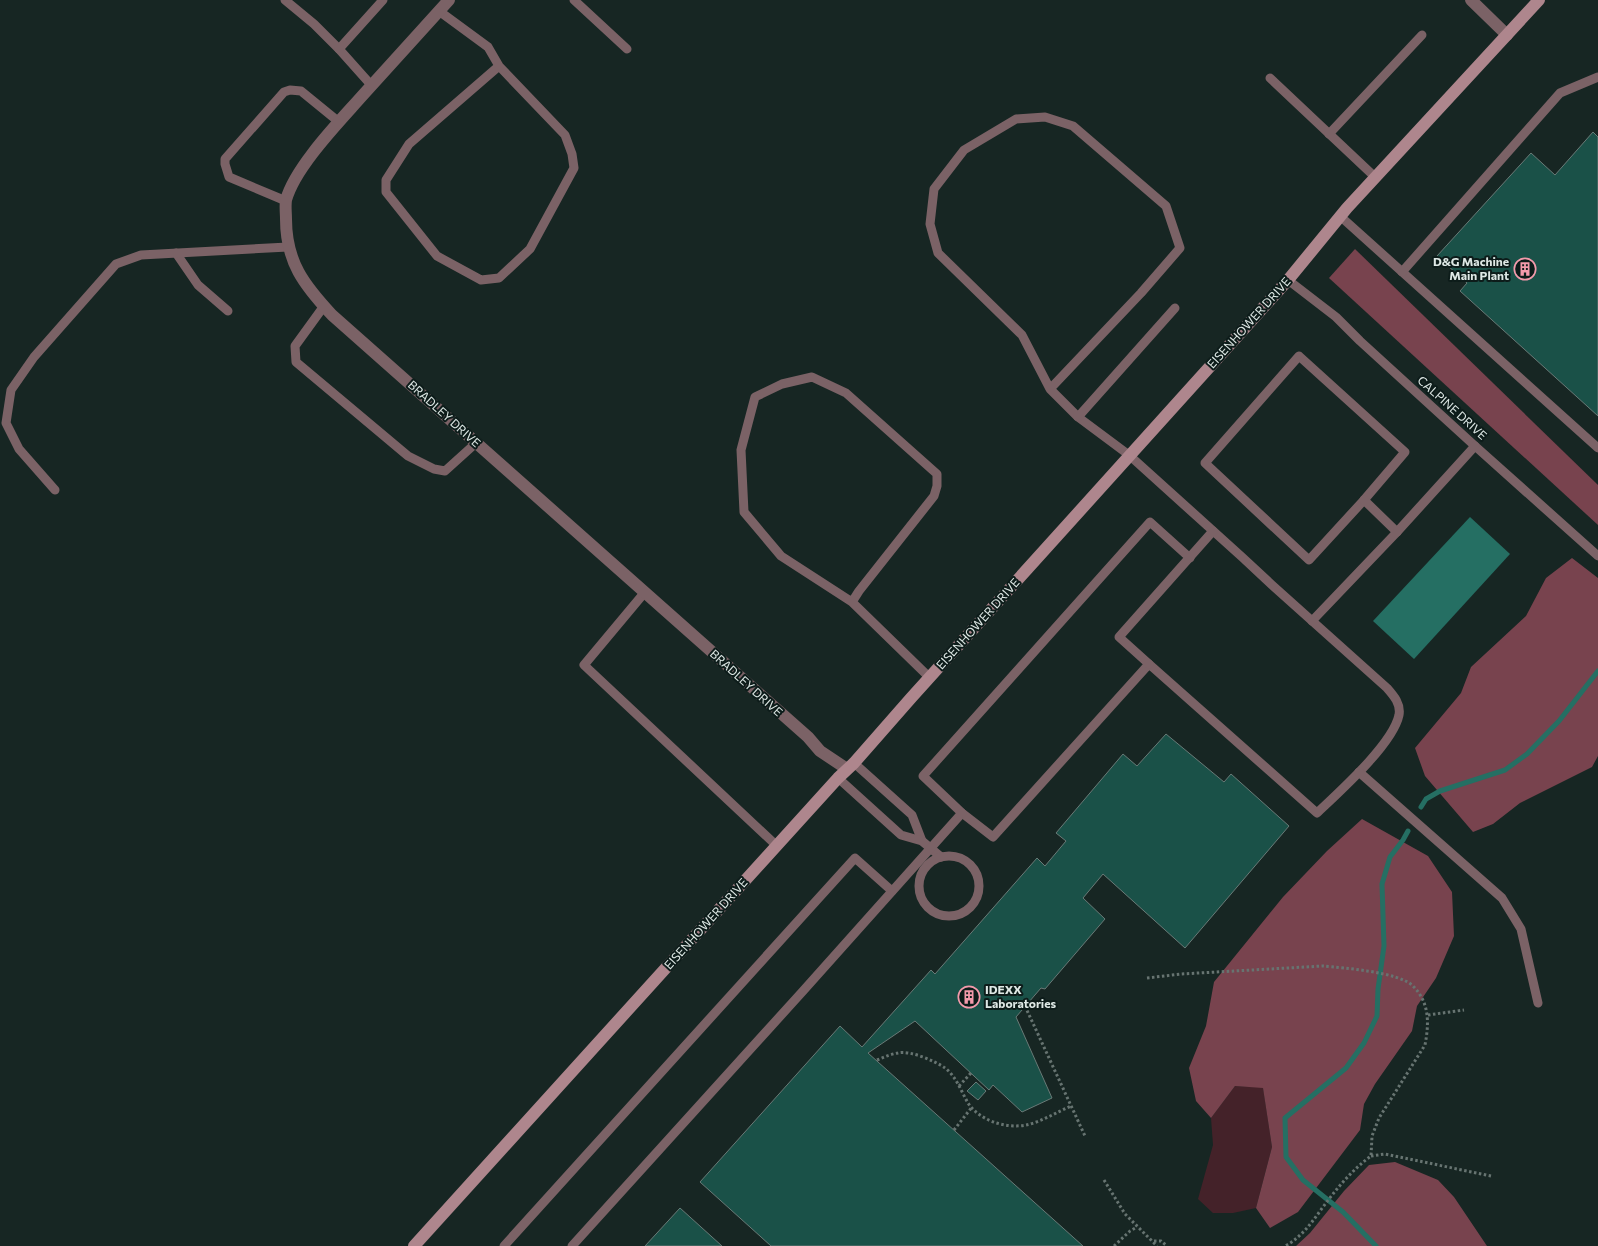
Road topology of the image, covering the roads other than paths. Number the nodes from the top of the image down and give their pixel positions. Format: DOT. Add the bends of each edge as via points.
graph roads {
  1 [pos="285,0"];
  2 [pos="383,0"];
  3 [pos="449,0"];
  4 [pos="574,0"];
  5 [pos="1471,0"];
  6 [pos="1539,0"];
  7 [pos="439,11"];
  8 [pos="1422,35"];
  9 [pos="1507,35"];
  10 [pos="339,49"];
  11 [pos="627,49"];
  12 [pos="500,66"];
  13 [pos="1598,77"];
  14 [pos="1270,78"];
  15 [pos="372,86"];
  16 [pos="339,122"];
  17 [pos="1329,134"];
  18 [pos="1375,177"];
  19 [pos="286,201"];
  20 [pos="1340,216"];
  21 [pos="288,247"];
  22 [pos="176,253"];
  23 [pos="1402,272"];
  24 [pos="1288,280"];
  25 [pos="324,306"];
  26 [pos="1175,308"];
  27 [pos="228,311"];
  28 [pos="1050,389"];
  29 [pos="1078,417"];
  30 [pos="476,443"];
  31 [pos="1475,446"];
  32 [pos="1598,448"];
  33 [pos="1129,455"];
  34 [pos="55,490"];
  35 [pos="1364,500"];
  36 [pos="1214,531"];
  37 [pos="1398,532"];
  38 [pos="1598,556"];
  39 [pos="1190,558"];
  40 [pos="645,592"];
  41 [pos="852,602"];
  42 [pos="1312,621"];
  43 [pos="1149,664"];
  44 [pos="929,677"];
  45 [pos="851,766"];
  46 [pos="1359,772"];
  47 [pos="838,778"];
  48 [pos="962,813"];
  49 [pos="922,841"];
  50 [pos="777,846"];
  51 [pos="930,848"];
  52 [pos="941,857"];
  53 [pos="892,891"];
  54 [pos="1538,1003"];
  55 [pos="414,1246"];
  56 [pos="504,1246"];
  57 [pos="572,1246"];
  1 -- 10 [label="lane"];
  2 -- 10 [label="lane"];
  3 -- 7 [label="street, BRADLEY DRIVE"];
  4 -- 11 [label="lane"];
  5 -- 9 [label="street"];
  6 -- 9 [label="street, EISENHOWER DRIVE"];
  7 -- 12 [label="lane" via="488,47"];
  7 -- 15 [label="street, BRADLEY DRIVE"];
  8 -- 17 [label="lane"];
  9 -- 18 [label="street, EISENHOWER DRIVE"];
  10 -- 15 [label="lane"];
  12 -- 12 [label="lane" via="565,136 574,168 530,249 499,278 481,280 437,256 386,192 386,180 410,144"];
  13 -- 23 [label="lane" via="1560,93"];
  14 -- 17 [label="lane"];
  15 -- 16 [label="street, BRADLEY DRIVE"];
  16 -- 19 [label="street, BRADLEY DRIVE" via="295,177"];
  16 -- 19 [label="lane" via="301,91 290,90 284,92 225,159 229,176"];
  17 -- 18 [label="lane"];
  18 -- 20 [label="street, EISENHOWER DRIVE"];
  19 -- 21 [label="street, BRADLEY DRIVE"];
  20 -- 23 [label="lane"];
  20 -- 24 [label="street, EISENHOWER DRIVE"];
  21 -- 22 [label="lane"];
  21 -- 25 [label="street, BRADLEY DRIVE" via="310,291"];
  22 -- 27 [label="lane" via="198,285"];
  22 -- 34 [label="lane" via="142,255 116,264 34,357 11,390 6,423 19,449"];
  23 -- 32 [label="lane"];
  24 -- 31 [label="lane, CALPINE DRIVE" via="1336,317"];
  24 -- 33 [label="street, EISENHOWER DRIVE"];
  25 -- 30 [label="street, BRADLEY DRIVE"];
  25 -- 30 [label="lane" via="295,346 296,362 408,456 434,470 445,471"];
  26 -- 29 [label="lane"];
  28 -- 28 [label="lane" via="1180,248 1166,206 1073,126 1045,117 1016,119 964,150 934,189 930,224 938,253 1022,335"];
  28 -- 29 [label="lane"];
  29 -- 33 [label="lane"];
  30 -- 40 [label="street, BRADLEY DRIVE"];
  31 -- 37 [label="lane"];
  31 -- 38 [label="lane, CALPINE DRIVE"];
  33 -- 36 [label="lane"];
  33 -- 44 [label="street, EISENHOWER DRIVE"];
  35 -- 35 [label="lane" via="1405,452 1299,356 1205,463 1309,560"];
  35 -- 37 [label="lane"];
  36 -- 39 [label="lane"];
  36 -- 42 [label="lane"];
  37 -- 42 [label="lane"];
  39 -- 43 [label="lane" via="1119,637"];
  39 -- 48 [label="lane" via="1150,522 968,725 923,776"];
  40 -- 45 [label="street, BRADLEY DRIVE" via="820,751"];
  40 -- 50 [label="lane" via="584,665"];
  41 -- 41 [label="lane" via="934,496 937,474 846,393 812,377 782,384 755,397 741,450 744,512 782,556"];
  41 -- 44 [label="lane"];
  42 -- 46 [label="lane" via="1387,688 1398,702 1399,714 1391,734"];
  43 -- 46 [label="lane" via="1316,813"];
  43 -- 48 [label="lane" via="993,837"];
  44 -- 45 [label="street, EISENHOWER DRIVE"];
  45 -- 47 [label="street, EISENHOWER DRIVE"];
  45 -- 49 [label="lane" via="912,815"];
  46 -- 54 [label="lane" via="1502,898 1521,929"];
  47 -- 49 [label="lane" via="901,835"];
  47 -- 50 [label="street, EISENHOWER DRIVE"];
  48 -- 51 [label="lane"];
  49 -- 51 [label="lane"];
  50 -- 55 [label="street, EISENHOWER DRIVE"];
  51 -- 52 [label="lane"];
  51 -- 53 [label="lane"];
  52 -- 52 [label="lane" via="925,866 918,887 921,897 934,913 944,916 964,913 976,898 978,879 974,870 960,858"];
  53 -- 56 [label="lane" via="855,858"];
  53 -- 57 [label="lane"];
}
